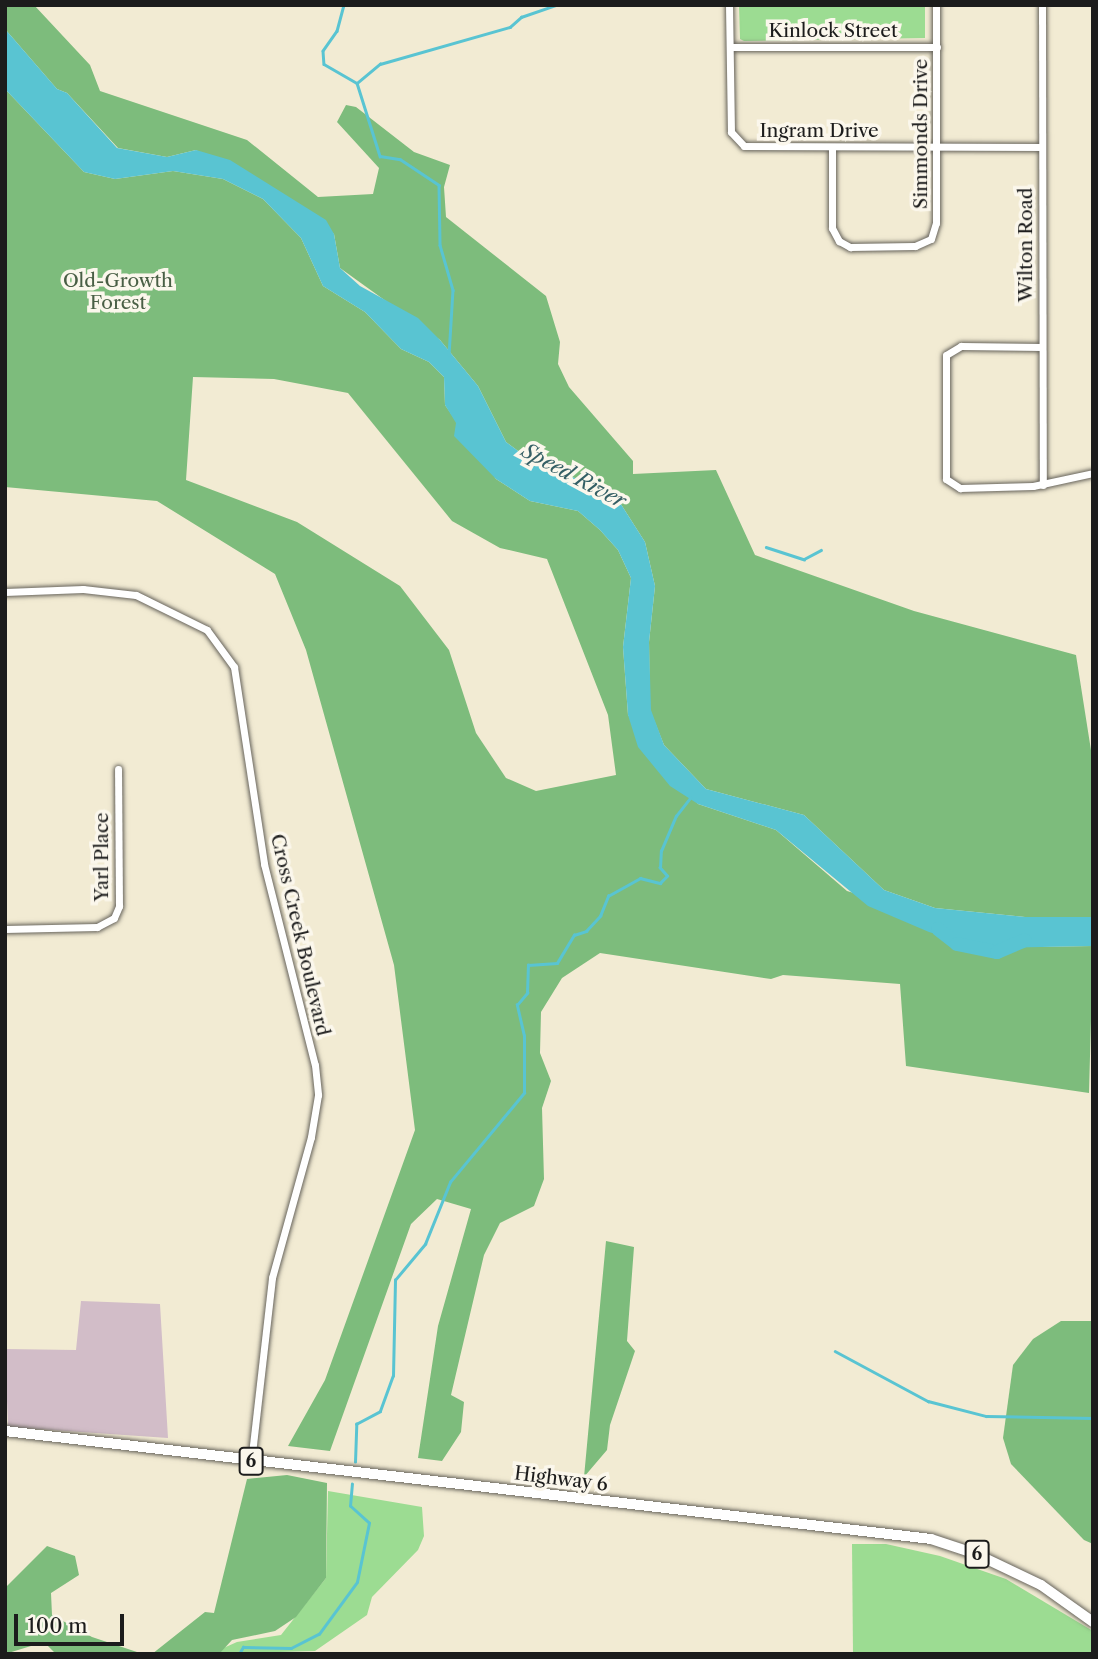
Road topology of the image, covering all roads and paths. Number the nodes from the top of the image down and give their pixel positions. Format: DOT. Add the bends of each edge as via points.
graph roads {
  1 [pos="729,5"];
  2 [pos="936,5"];
  3 [pos="1042,5"];
  4 [pos="730,47"];
  5 [pos="937,47"];
  6 [pos="832,147"];
  7 [pos="936,147"];
  8 [pos="1041,147"];
  9 [pos="1042,347"];
  10 [pos="1093,473"];
  11 [pos="1043,485"];
  12 [pos="5,592"];
  13 [pos="118,769"];
  14 [pos="5,929"];
  15 [pos="5,1431"];
  16 [pos="251,1461"];
  17 [pos="1093,1622"];
  1 -- 4 [label="street, Ingram Drive"];
  2 -- 5 [label="street, Simmonds Drive"];
  3 -- 8 [label="street, Wilton Road"];
  4 -- 5 [label="street, Kinlock Street"];
  4 -- 6 [label="street, Ingram Drive" via="731,132 737,141 749,147"];
  5 -- 7 [label="street, Simmonds Drive"];
  6 -- 7 [label="street, Ingram Drive"];
  6 -- 7 [label="street, Simmonds Drive" via="832,228 836,239 850,247 918,246 931,239 936,223"];
  7 -- 8 [label="street, Ingram Drive"];
  8 -- 9 [label="street, Wilton Road"];
  9 -- 11 [label="street, Wilton Road"];
  9 -- 11 [label="street" via="961,346 948,352 943,364 943,460 946,480 955,487"];
  10 -- 11 [label="street"];
  12 -- 16 [label="street, Cross Creek Boulevard" via="83,589 136,596 207,630 234,667 264,864 315,1065 318,1095 272,1278"];
  13 -- 14 [label="street, Yarl Place" via="119,906 114,918 97,927"];
  15 -- 16 [label="main road, Highway 6 / 6"];
  16 -- 17 [label="main road, Highway 6 / 6" via="931,1539 976,1554 1041,1585"];
}
